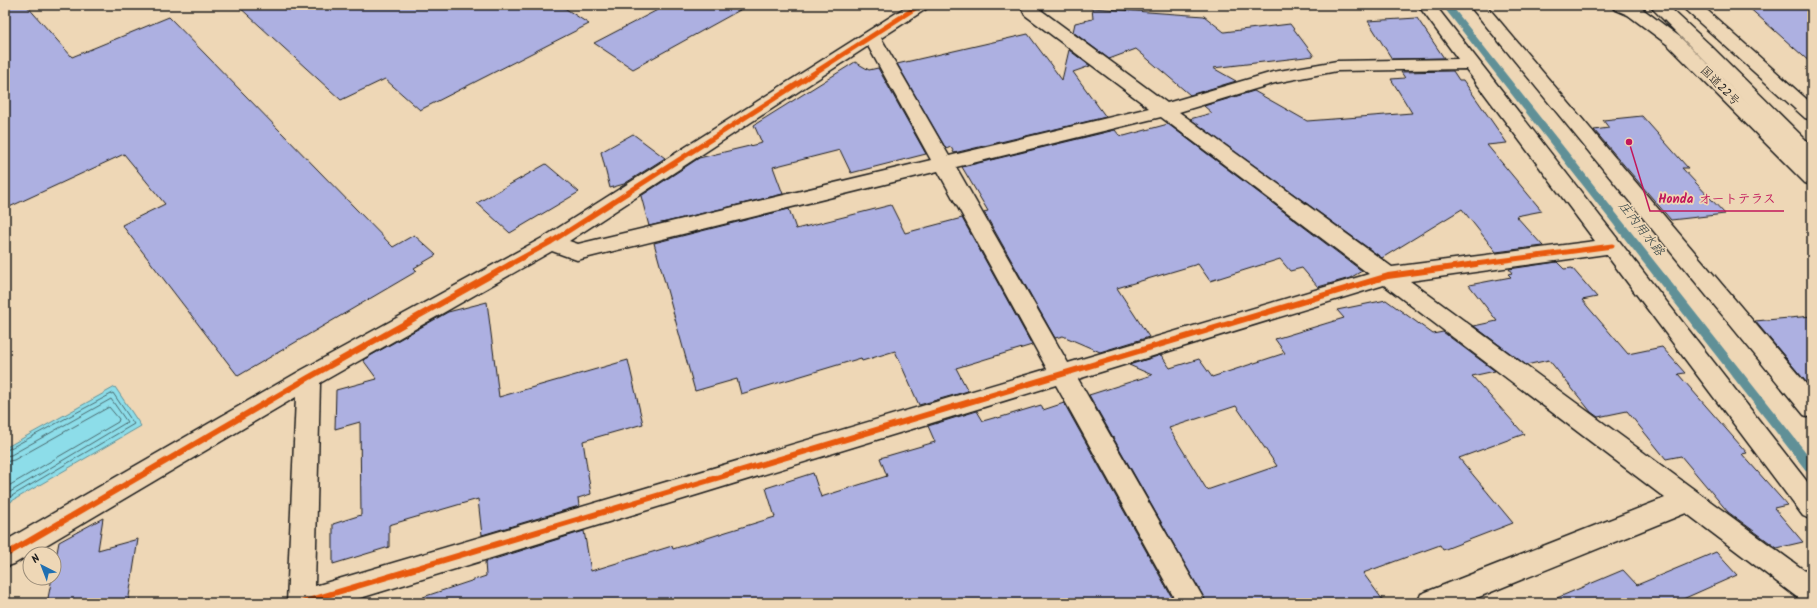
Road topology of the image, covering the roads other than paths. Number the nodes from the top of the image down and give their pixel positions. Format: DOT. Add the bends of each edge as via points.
graph roads {
  1 [pos="920,5"];
  2 [pos="1028,5"];
  3 [pos="1426,5"];
  4 [pos="1477,5"];
  5 [pos="1620,5"];
  6 [pos="1657,5"];
  7 [pos="1694,8"];
  8 [pos="872,37"];
  9 [pos="1471,64"];
  10 [pos="1165,110"];
  11 [pos="1812,114"];
  12 [pos="1812,157"];
  13 [pos="944,164"];
  14 [pos="1812,178"];
  15 [pos="551,242"];
  16 [pos="1612,246"];
  17 [pos="1388,276"];
  18 [pos="1063,373"];
  19 [pos="308,378"];
  20 [pos="1812,408"];
  21 [pos="1689,500"];
  22 [pos="1812,508"];
  23 [pos="5,556"];
  24 [pos="1812,592"];
  25 [pos="301,603"];
  26 [pos="1192,603"];
  27 [pos="1431,603"];
  1 -- 8 [label="main road"];
  2 -- 10 [label="main road" via="1031,11"];
  3 -- 9 [label="main road"];
  4 -- 20 [label="main road"];
  5 -- 14 [label="main road, 国道22号" via="1634,11 1674,41"];
  6 -- 12 [label="main road"];
  7 -- 11 [label="main road"];
  8 -- 13 [label="main road"];
  8 -- 15 [label="main road"];
  9 -- 10 [label="main road" via="1336,66 1273,78"];
  9 -- 16 [label="main road"];
  10 -- 13 [label="main road"];
  10 -- 17 [label="main road"];
  13 -- 15 [label="main road" via="577,252"];
  13 -- 18 [label="main road"];
  15 -- 19 [label="main road"];
  16 -- 17 [label="main road"];
  16 -- 22 [label="main road"];
  17 -- 18 [label="main road"];
  17 -- 21 [label="main road"];
  18 -- 25 [label="main road"];
  18 -- 26 [label="main road"];
  19 -- 23 [label="main road"];
  19 -- 25 [label="main road"];
  21 -- 24 [label="main road"];
  21 -- 27 [label="main road"];
}
